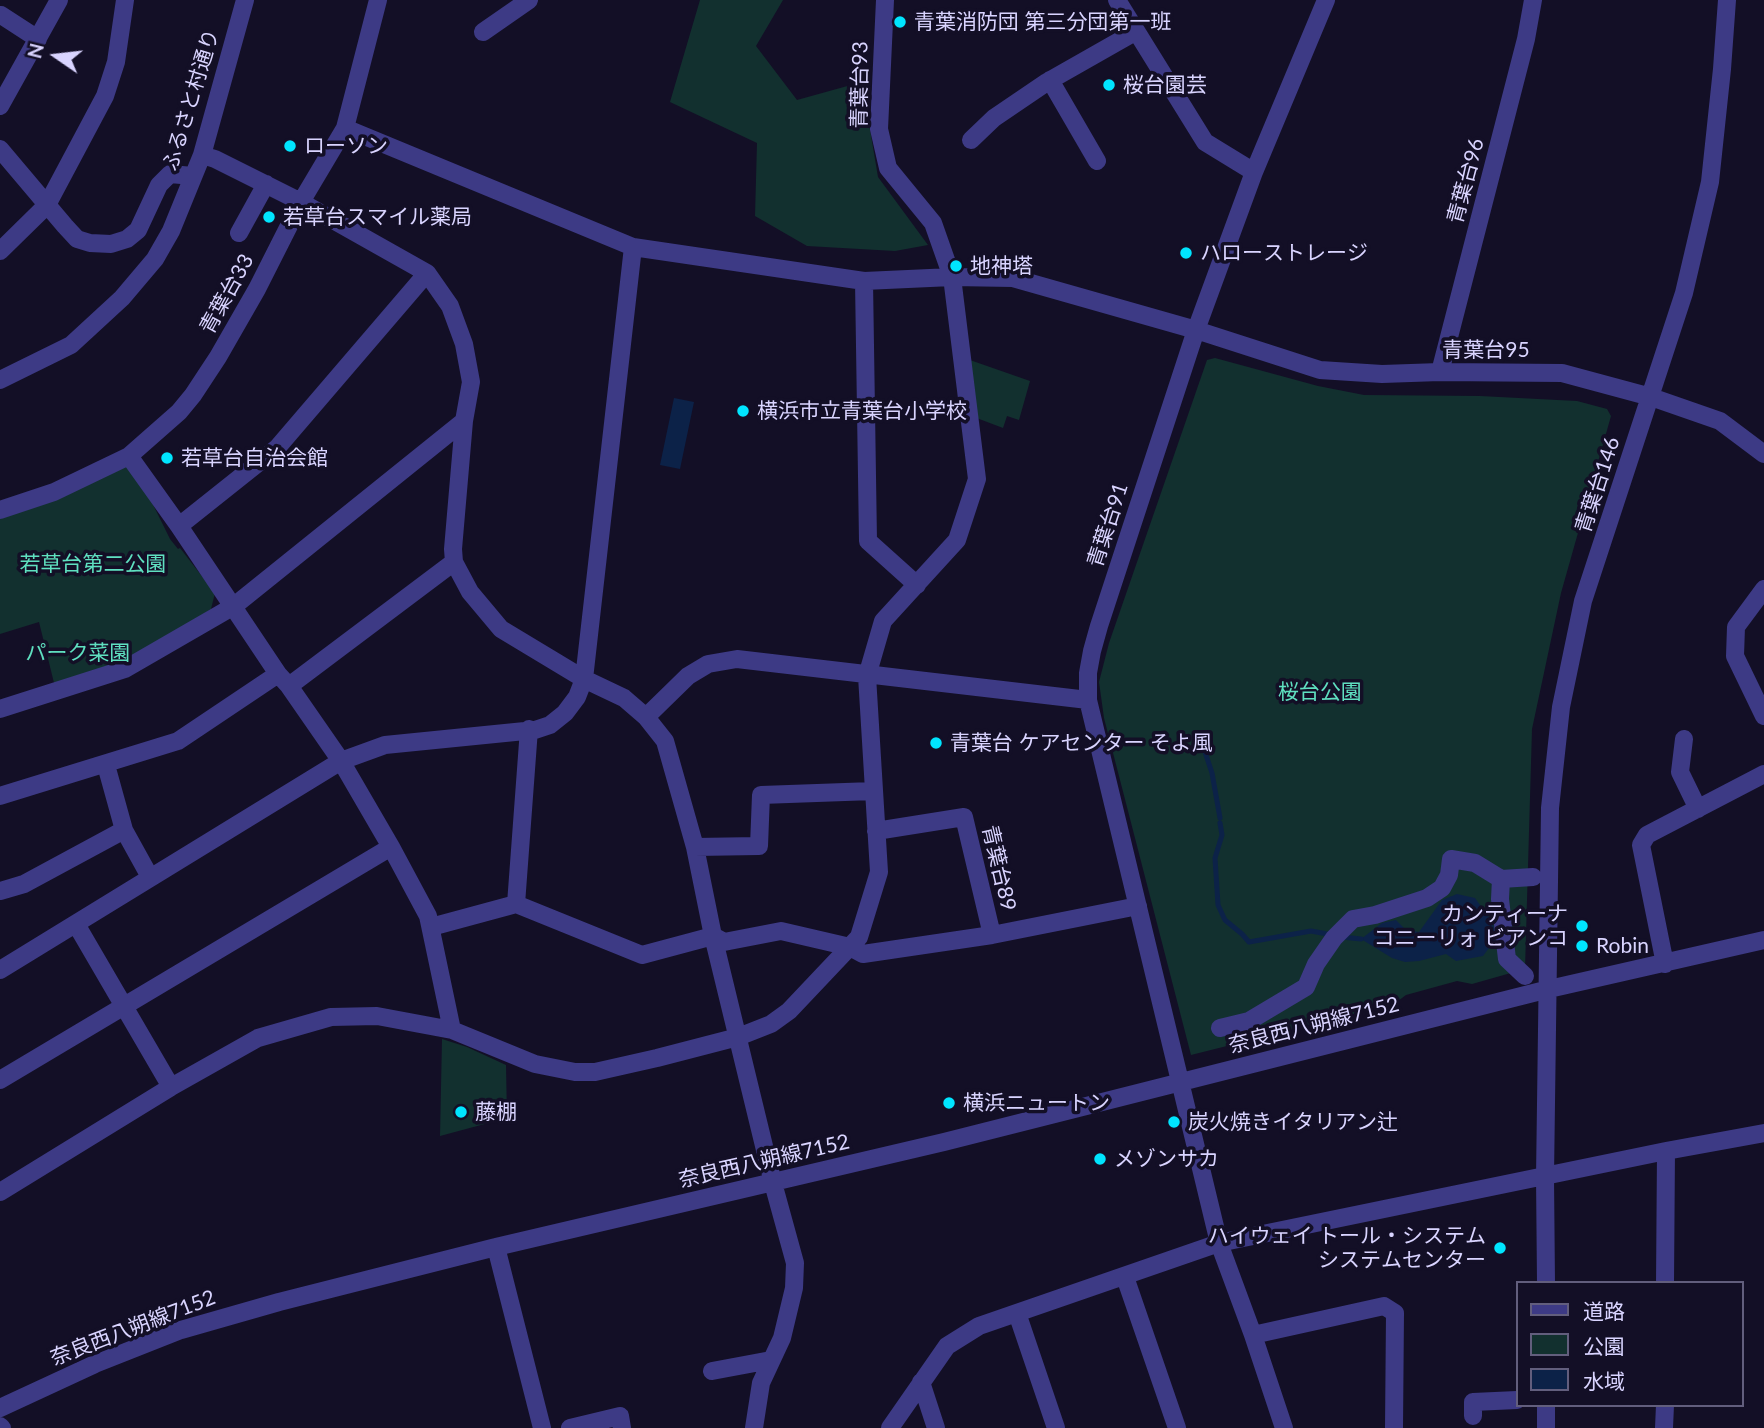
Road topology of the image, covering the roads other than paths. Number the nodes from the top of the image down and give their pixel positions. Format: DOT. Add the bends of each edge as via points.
graph roads {
  1 [pos="60,0"];
  2 [pos="125,0"];
  3 [pos="244,0"];
  4 [pos="529,0"];
  5 [pos="885,0"];
  6 [pos="1116,0"];
  7 [pos="1326,0"];
  8 [pos="1533,0"];
  9 [pos="1727,0"];
  10 [pos="383,4"];
  11 [pos="1,15"];
  12 [pos="483,32"];
  13 [pos="1135,32"];
  14 [pos="38,39"];
  15 [pos="1050,80"];
  16 [pos="0,106"];
  17 [pos="345,128"];
  18 [pos="971,140"];
  19 [pos="0,149"];
  20 [pos="202,155"];
  21 [pos="1097,161"];
  22 [pos="1254,172"];
  23 [pos="193,176"];
  24 [pos="266,184"];
  25 [pos="301,202"];
  26 [pos="47,205"];
  27 [pos="240,233"];
  28 [pos="633,247"];
  29 [pos="0,251"];
  30 [pos="427,273"];
  31 [pos="952,277"];
  32 [pos="864,281"];
  33 [pos="1196,330"];
  34 [pos="1440,372"];
  35 [pos="0,380"];
  36 [pos="1651,397"];
  37 [pos="464,421"];
  38 [pos="1764,454"];
  39 [pos="129,456"];
  40 [pos="0,510"];
  41 [pos="179,526"];
  42 [pos="454,562"];
  43 [pos="917,585"];
  44 [pos="1764,589"];
  45 [pos="234,606"];
  46 [pos="867,676"];
  47 [pos="584,679"];
  48 [pos="284,680"];
  49 [pos="1088,700"];
  50 [pos="0,709"];
  51 [pos="1764,716"];
  52 [pos="646,717"];
  53 [pos="529,729"];
  54 [pos="1684,739"];
  55 [pos="341,761"];
  56 [pos="106,765"];
  57 [pos="1764,775"];
  58 [pos="873,790"];
  59 [pos="0,796"];
  60 [pos="1698,808"];
  61 [pos="124,830"];
  62 [pos="876,831"];
  63 [pos="391,847"];
  64 [pos="695,847"];
  65 [pos="150,877"];
  66 [pos="1533,877"];
  67 [pos="1501,879"];
  68 [pos="0,891"];
  69 [pos="516,904"];
  70 [pos="1138,906"];
  71 [pos="76,924"];
  72 [pos="431,927"];
  73 [pos="992,934"];
  74 [pos="713,936"];
  75 [pos="1764,940"];
  76 [pos="850,947"];
  77 [pos="1665,964"];
  78 [pos="0,970"];
  79 [pos="1525,976"];
  80 [pos="1549,989"];
  81 [pos="124,1006"];
  82 [pos="1220,1028"];
  83 [pos="452,1030"];
  84 [pos="738,1037"];
  85 [pos="0,1080"];
  86 [pos="1181,1082"];
  87 [pos="171,1087"];
  88 [pos="1764,1133"];
  89 [pos="1666,1151"];
  90 [pos="1545,1177"];
  91 [pos="773,1183"];
  92 [pos="0,1192"];
  93 [pos="1219,1243"];
  94 [pos="496,1247"];
  95 [pos="1125,1277"];
  96 [pos="1546,1281"];
  97 [pos="1665,1281"];
  98 [pos="1017,1314"];
  99 [pos="1254,1335"];
  100 [pos="771,1360"];
  101 [pos="712,1371"];
  102 [pos="920,1382"];
  103 [pos="1516,1400"];
  104 [pos="1473,1402"];
  105 [pos="1546,1407"];
  106 [pos="1665,1407"];
  107 [pos="0,1408"];
  108 [pos="542,1428"];
  109 [pos="570,1428"];
  110 [pos="622,1428"];
  111 [pos="754,1428"];
  112 [pos="890,1428"];
  113 [pos="936,1428"];
  114 [pos="1056,1428"];
  115 [pos="1177,1428"];
  116 [pos="1284,1428"];
  117 [pos="1394,1428"];
  118 [pos="1546,1428"];
  119 [pos="1664,1428"];
  1 -- 14 [label="street"];
  2 -- 26 [label="street" via="110,84"];
  3 -- 20 [label="street, ふるさと村通り"];
  4 -- 12 [label="street"];
  5 -- 31 [label="street, 青葉台93" via="879,129 888,169 933,223"];
  6 -- 13 [label="street"];
  7 -- 22 [label="street, 青葉台91"];
  8 -- 34 [label="street, 青葉台96"];
  9 -- 36 [label="street, 青葉台146" via="1710,182 1684,293"];
  10 -- 17 [label="street, 青葉台33"];
  11 -- 14 [label="street"];
  13 -- 15 [label="street"];
  13 -- 22 [label="street" via="1205,142"];
  14 -- 16 [label="street"];
  15 -- 18 [label="street" via="994,118"];
  15 -- 21 [label="street"];
  17 -- 25 [label="street, 青葉台33"];
  17 -- 28 [label="street, 青葉台95"];
  19 -- 26 [label="street"];
  20 -- 23 [label="street, ふるさと村通り"];
  20 -- 24 [label="street"];
  22 -- 33 [label="street, 青葉台91"];
  23 -- 26 [label="street" via="170,174 159,185 138,230 111,244 77,239"];
  23 -- 35 [label="street, ふるさと村通り" via="155,259 122,298 71,345"];
  24 -- 25 [label="street"];
  24 -- 27 [label="street"];
  25 -- 30 [label="street"];
  25 -- 39 [label="street, 青葉台33" via="257,289 193,395"];
  26 -- 29 [label="street"];
  28 -- 32 [label="street, 青葉台95"];
  28 -- 47 [label="street"];
  30 -- 37 [label="street" via="450,306 464,344 471,382"];
  30 -- 41 [label="street" via="277,448"];
  31 -- 32 [label="street, 青葉台95"];
  31 -- 33 [label="street, 青葉台95" via="1013,278"];
  31 -- 43 [label="street, 青葉台93" via="977,479 957,540"];
  32 -- 43 [label="street" via="868,541"];
  33 -- 34 [label="street, 青葉台95" via="1320,370"];
  33 -- 49 [label="street, 青葉台91" via="1091,651"];
  34 -- 36 [label="street, 青葉台95" via="1562,373"];
  36 -- 38 [label="street, 青葉台95" via="1720,421"];
  36 -- 80 [label="street, 青葉台146" via="1583,600 1560,707 1550,808"];
  37 -- 42 [label="street"];
  37 -- 45 [label="street"];
  39 -- 40 [label="street, 青葉台33" via="54,492"];
  39 -- 41 [label="street"];
  41 -- 45 [label="street"];
  42 -- 47 [label="street" via="470,592 500,629"];
  42 -- 48 [label="street"];
  43 -- 46 [label="street, 青葉台93" via="883,621"];
  44 -- 51 [label="street" via="1736,627 1735,656"];
  45 -- 48 [label="street"];
  45 -- 50 [label="street" via="125,669"];
  46 -- 49 [label="street"];
  46 -- 52 [label="street" via="737,659 708,664 688,676"];
  46 -- 58 [label="street, 青葉台93"];
  47 -- 52 [label="street" via="624,698"];
  47 -- 53 [label="street" via="565,713 550,725"];
  48 -- 55 [label="street"];
  48 -- 56 [label="street" via="178,741"];
  49 -- 70 [label="street, 青葉台91"];
  52 -- 64 [label="street" via="665,741"];
  53 -- 55 [label="street" via="385,745"];
  53 -- 69 [label="street"];
  54 -- 60 [label="street" via="1680,772"];
  55 -- 63 [label="street"];
  55 -- 65 [label="street"];
  56 -- 59 [label="street"];
  56 -- 61 [label="street"];
  57 -- 60 [label="street"];
  58 -- 62 [label="street, 青葉台93"];
  58 -- 64 [label="street" via="761,795 759,846"];
  60 -- 77 [label="street" via="1647,835 1641,845"];
  61 -- 65 [label="street"];
  61 -- 68 [label="street" via="24,884"];
  62 -- 73 [label="street, 青葉台89" via="964,817"];
  62 -- 76 [label="street, 青葉台93" via="879,872 859,937"];
  63 -- 72 [label="street"];
  63 -- 81 [label="street"];
  64 -- 74 [label="street"];
  65 -- 71 [label="street"];
  66 -- 67 [label="street"];
  67 -- 79 [label="street" via="1507,959"];
  67 -- 82 [label="street" via="1475,863 1451,859 1442,888 1427,898 1353,919 1316,964 1306,987 1249,1021"];
  69 -- 72 [label="street"];
  69 -- 74 [label="street" via="642,955"];
  70 -- 73 [label="street"];
  70 -- 86 [label="street, 青葉台91"];
  71 -- 78 [label="street"];
  71 -- 81 [label="street"];
  72 -- 83 [label="street"];
  73 -- 76 [label="street" via="863,954"];
  74 -- 76 [label="street" via="724,943 781,931"];
  74 -- 84 [label="street"];
  75 -- 77 [label="street, 奈良西八朔線7152"];
  76 -- 84 [label="street, 青葉台93" via="789,1011"];
  77 -- 80 [label="street, 奈良西八朔線7152"];
  80 -- 86 [label="street, 奈良西八朔線7152"];
  80 -- 90 [label="street, 青葉台146"];
  81 -- 85 [label="street"];
  81 -- 87 [label="street"];
  83 -- 84 [label="street, 青葉台93" via="535,1064 575,1072 595,1072"];
  83 -- 87 [label="street, 青葉台93" via="377,1016 331,1017 258,1038"];
  84 -- 91 [label="street"];
  86 -- 91 [label="street, 奈良西八朔線7152"];
  86 -- 93 [label="street, 青葉台91"];
  87 -- 92 [label="street, 青葉台93"];
  88 -- 89 [label="street"];
  89 -- 90 [label="street"];
  89 -- 97 [label="street"];
  90 -- 93 [label="street"];
  90 -- 96 [label="street, 青葉台146"];
  91 -- 94 [label="street, 奈良西八朔線7152"];
  91 -- 100 [label="street" via="795,1263 782,1338"];
  93 -- 95 [label="street"];
  93 -- 99 [label="street, 青葉台91"];
  94 -- 107 [label="street, 奈良西八朔線7152" via="181,1330"];
  94 -- 108 [label="street"];
  95 -- 98 [label="street"];
  95 -- 115 [label="street"];
  98 -- 102 [label="street" via="979,1326 947,1346"];
  98 -- 114 [label="street"];
  99 -- 116 [label="street, 青葉台91"];
  99 -- 117 [label="street" via="1384,1306 1395,1312"];
  100 -- 101 [label="street"];
  100 -- 111 [label="street" via="761,1383"];
  102 -- 112 [label="street"];
  102 -- 113 [label="street"];
  103 -- 104 [label="street"];
  105 -- 118 [label="street"];
  106 -- 119 [label="street"];
  109 -- 110 [label="street" via="620,1416"];
}
